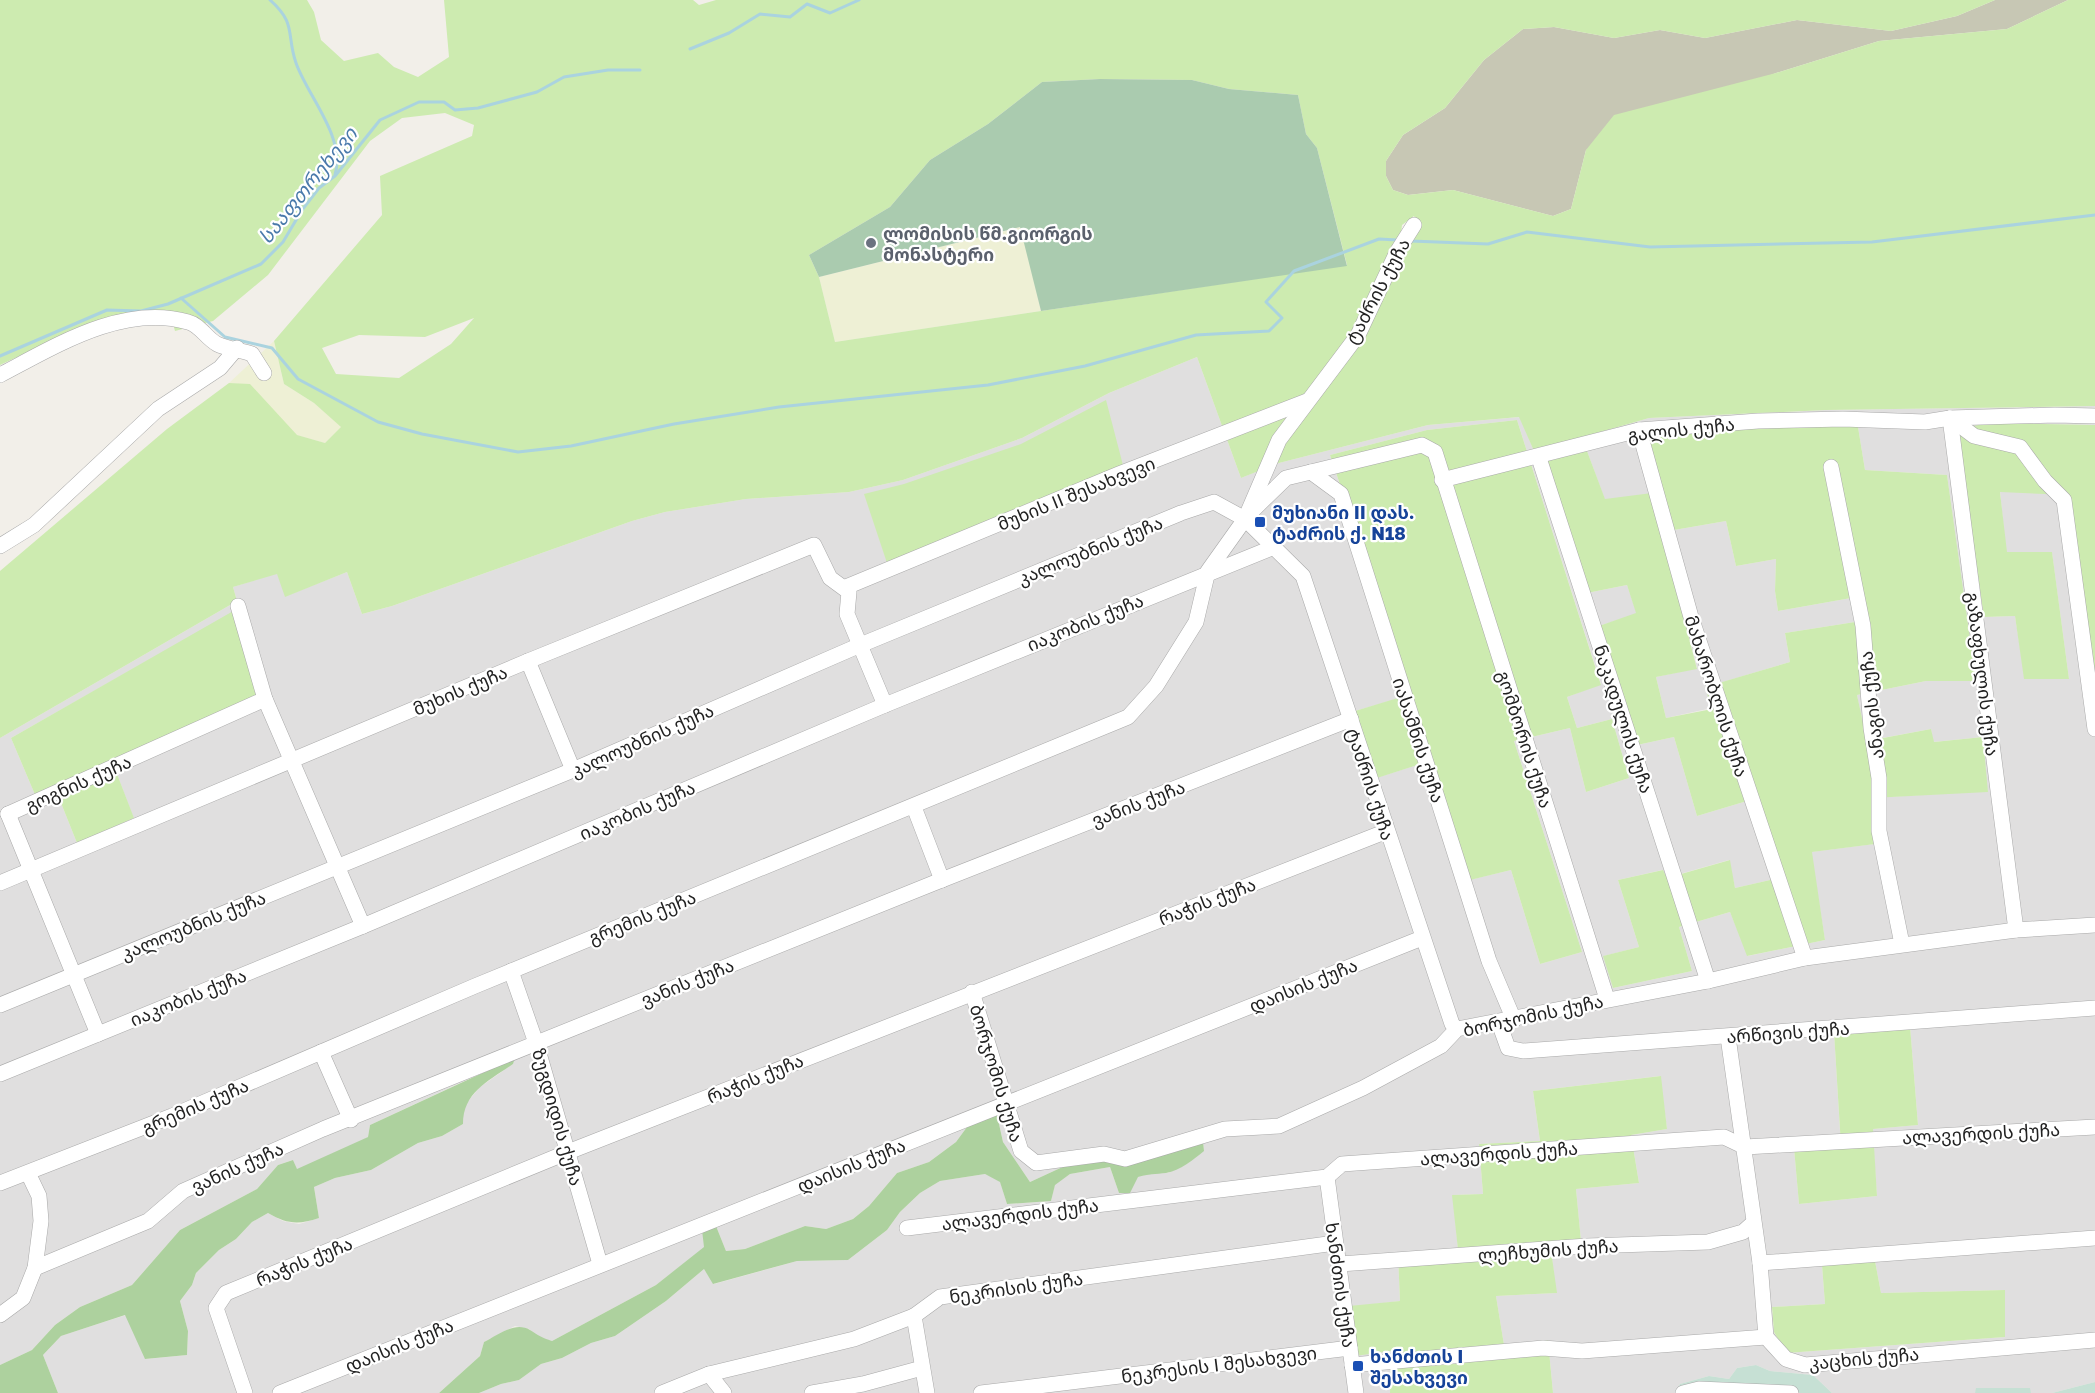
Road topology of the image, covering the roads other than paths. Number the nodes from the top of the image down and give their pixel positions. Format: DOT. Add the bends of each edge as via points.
graph roads {
  1 [pos="1414,225"];
  2 [pos="237,348"];
  3 [pos="264,373"];
  4 [pos="0,375"];
  5 [pos="1307,401"];
  6 [pos="2095,416"];
  7 [pos="1950,418"];
  8 [pos="1639,430"];
  9 [pos="1539,458"];
  10 [pos="1831,467"];
  11 [pos="1311,472"];
  12 [pos="1442,480"];
  13 [pos="1245,519"];
  14 [pos="0,546"];
  15 [pos="1274,547"];
  16 [pos="1209,571"];
  17 [pos="846,587"];
  18 [pos="238,606"];
  19 [pos="858,646"];
  20 [pos="528,661"];
  21 [pos="264,699"];
  22 [pos="885,705"];
  23 [pos="1351,719"];
  24 [pos="2095,729"];
  25 [pos="292,760"];
  26 [pos="573,770"];
  27 [pos="914,807"];
  28 [pos="4,811"];
  29 [pos="1387,831"];
  30 [pos="339,866"];
  31 [pos="30,870"];
  32 [pos="942,880"];
  33 [pos="0,883"];
  34 [pos="2095,925"];
  35 [pos="363,926"];
  36 [pos="2016,930"];
  37 [pos="1422,938"];
  38 [pos="1902,944"];
  39 [pos="1805,958"];
  40 [pos="511,971"];
  41 [pos="74,973"];
  42 [pos="1708,981"];
  43 [pos="972,992"];
  44 [pos="1607,999"];
  45 [pos="0,1005"];
  46 [pos="2095,1008"];
  47 [pos="1506,1021"];
  48 [pos="1457,1029"];
  49 [pos="98,1034"];
  50 [pos="1728,1037"];
  51 [pos="536,1043"];
  52 [pos="321,1052"];
  53 [pos="0,1074"];
  54 [pos="1005,1104"];
  55 [pos="351,1120"];
  56 [pos="2095,1127"];
  57 [pos="1745,1147"];
  58 [pos="568,1152"];
  59 [pos="28,1173"];
  60 [pos="1327,1177"];
  61 [pos="0,1183"];
  62 [pos="1752,1224"];
  63 [pos="907,1228"];
  64 [pos="2095,1238"];
  65 [pos="1335,1243"];
  66 [pos="1760,1263"];
  67 [pos="600,1264"];
  68 [pos="1340,1264"];
  69 [pos="35,1268"];
  70 [pos="0,1315"];
  71 [pos="914,1316"];
  72 [pos="1766,1337"];
  73 [pos="2095,1340"];
  74 [pos="1350,1348"];
  75 [pos="1352,1365"];
  76 [pos="922,1368"];
  77 [pos="709,1374"];
  78 [pos="245,1393"];
  79 [pos="280,1393"];
  80 [pos="662,1393"];
  81 [pos="724,1393"];
  82 [pos="812,1393"];
  83 [pos="927,1393"];
  84 [pos="981,1393"];
  85 [pos="1356,1393"];
  86 [pos="1683,1393"];
  87 [pos="1791,1393"];
  1 -- 5 [label="street, ტაძრის ქუჩა" via="1358,335"];
  2 -- 3 [label="street" via="252,354"];
  2 -- 4 [label="street" via="219,346 190,322 159,318 120,321 82,333"];
  2 -- 14 [label="street" via="220,368 158,409 34,525"];
  5 -- 13 [label="street, ტაძრის ქუჩა" via="1279,440"];
  5 -- 17 [label="street, მუხის II შესახვევი"];
  6 -- 7 [label="street, გალის ქუჩა"];
  7 -- 8 [label="street, გალის ქუჩა" via="1925,422 1758,421"];
  7 -- 24 [label="street" via="1974,436 2020,447 2064,500"];
  7 -- 36 [label="street, გაზაფხულის ქუჩა"];
  8 -- 9 [label="street, გალის ქუჩა"];
  8 -- 39 [label="street, მახარობლის ქუჩა" via="1690,617"];
  9 -- 12 [label="street, გალის ქუჩა"];
  9 -- 42 [label="street, ნაკადულის ქუჩა"];
  10 -- 38 [label="street, ანაგის ქუჩა" via="1863,626 1879,778 1879,831"];
  11 -- 12 [label="street" via="1422,445 1435,452"];
  11 -- 13 [label="street" via="1286,478"];
  11 -- 47 [label="street, იასამნის ქუჩა" via="1341,494"];
  12 -- 44 [label="street, გომბორის ქუჩა"];
  13 -- 15 [label="street, კალოუბნის ქუჩა"];
  13 -- 16 [label="street, ტაძრის ქუჩა"];
  13 -- 19 [label="street, კალოუბნის ქუჩა" via="1214,502 1203,505"];
  15 -- 16 [label="street, იაკობის ქუჩა"];
  15 -- 23 [label="street, ტაძრის ქუჩა" via="1303,576"];
  16 -- 22 [label="street, იაკობის ქუჩა"];
  16 -- 27 [label="street, გრემის ქუჩა" via="1196,622 1156,686 1128,717"];
  17 -- 19 [label="street" via="847,614"];
  17 -- 20 [label="street, მუხის ქუჩა" via="830,578 814,545"];
  18 -- 21 [label="street"];
  19 -- 22 [label="street"];
  19 -- 26 [label="street, კალოუბნის ქუჩა"];
  20 -- 25 [label="street, მუხის ქუჩა"];
  20 -- 26 [label="street"];
  21 -- 25 [label="street"];
  21 -- 28 [label="street, გოგნის ქუჩა"];
  22 -- 35 [label="street, იაკობის ქუჩა"];
  23 -- 29 [label="street, ტაძრის ქუჩა"];
  23 -- 32 [label="street, ვანის ქუჩა"];
  25 -- 30 [label="street"];
  25 -- 31 [label="street, მუხის ქუჩა"];
  26 -- 30 [label="street, კალოუბნის ქუჩა"];
  27 -- 32 [label="street"];
  27 -- 40 [label="street, გრემის ქუჩა"];
  28 -- 31 [label="street, გოგნის ქუჩა"];
  29 -- 37 [label="street, ტაძრის ქუჩა"];
  29 -- 43 [label="street, რაჭის ქუჩა"];
  30 -- 35 [label="street"];
  30 -- 41 [label="street, კალოუბნის ქუჩა"];
  31 -- 33 [label="street, მუხის ქუჩა"];
  31 -- 41 [label="street, გოგნის ქუჩა"];
  32 -- 51 [label="street, ვანის ქუჩა"];
  34 -- 36 [label="street, ბორჯომის ქუჩა"];
  35 -- 49 [label="street, იაკობის ქუჩა"];
  36 -- 38 [label="street, ბორჯომის ქუჩა"];
  37 -- 48 [label="street, ტაძრის ქუჩა"];
  37 -- 54 [label="street, დაისის ქუჩა"];
  38 -- 39 [label="street, ბორჯომის ქუჩა"];
  39 -- 42 [label="street, ბორჯომის ქუჩა"];
  40 -- 51 [label="street, ზუგდიდის ქუჩა"];
  40 -- 52 [label="street, გრემის ქუჩა"];
  41 -- 45 [label="street, კალოუბნის ქუჩა"];
  41 -- 49 [label="street, გოგნის ქუჩა"];
  42 -- 44 [label="street, ბორჯომის ქუჩა"];
  43 -- 54 [label="street, ბორჯომის ქუჩა"];
  43 -- 58 [label="street, რაჭის ქუჩა"];
  44 -- 47 [label="street, ბორჯომის ქუჩა"];
  46 -- 50 [label="street, არწივის ქუჩა"];
  47 -- 48 [label="street, ბორჯომის ქუჩა"];
  47 -- 50 [label="street, არწივის ქუჩა" via="1508,1048 1523,1051"];
  48 -- 54 [label="street, ბორჯომის ქუჩა" via="1441,1046 1373,1083 1279,1125 1225,1130 1125,1159 1104,1154 1035,1163 1021,1151"];
  49 -- 53 [label="street, იაკობის ქუჩა"];
  50 -- 57 [label="street"];
  51 -- 55 [label="street, ვანის ქუჩა"];
  51 -- 58 [label="street, ზუგდიდის ქუჩა"];
  52 -- 55 [label="street"];
  52 -- 59 [label="street, გრემის ქუჩა"];
  54 -- 67 [label="street, დაისის ქუჩა"];
  55 -- 69 [label="street, ვანის ქუჩა" via="183,1191 148,1221"];
  56 -- 57 [label="street, ალავერდის ქუჩა"];
  57 -- 60 [label="street, ალავერდის ქუჩა" via="1724,1137 1342,1164"];
  57 -- 62 [label="street"];
  58 -- 67 [label="street, ზუგდიდის ქუჩა"];
  58 -- 78 [label="street, რაჭის ქუჩა" via="226,1293 216,1308"];
  59 -- 61 [label="street, გრემის ქუჩა"];
  59 -- 69 [label="street" via="39,1196 41,1221"];
  60 -- 63 [label="street, ალავერდის ქუჩა"];
  60 -- 65 [label="street, ხანძთის ქუჩა"];
  62 -- 66 [label="street"];
  62 -- 68 [label="street, ლეჩხუმის ქუჩა" via="1743,1232 1708,1242 1587,1246"];
  64 -- 66 [label="street"];
  65 -- 68 [label="street, ხანძთის ქუჩა"];
  65 -- 71 [label="street, ნეკრისის ქუჩა" via="940,1297"];
  66 -- 72 [label="street"];
  67 -- 79 [label="street, დაისის ქუჩა"];
  68 -- 74 [label="street, ხანძთის ქუჩა"];
  69 -- 70 [label="street" via="23,1298"];
  71 -- 76 [label="street"];
  71 -- 77 [label="street, ნეკრისის ქუჩა" via="854,1339"];
  72 -- 73 [label="street, კაცხის ქუჩა" via="1786,1359 1805,1365"];
  72 -- 75 [label="street" via="1582,1351 1543,1348"];
  74 -- 75 [label="street, ხანძთის ქუჩა"];
  74 -- 84 [label="street, ნეკრესის I შესახვევი"];
  75 -- 85 [label="street, ხანძთის ქუჩა"];
  76 -- 82 [label="street"];
  76 -- 83 [label="street"];
  77 -- 80 [label="street, ნეკრისის ქუჩა"];
  77 -- 81 [label="street"];
  86 -- 87 [label="street" via="1699,1389"];
}
